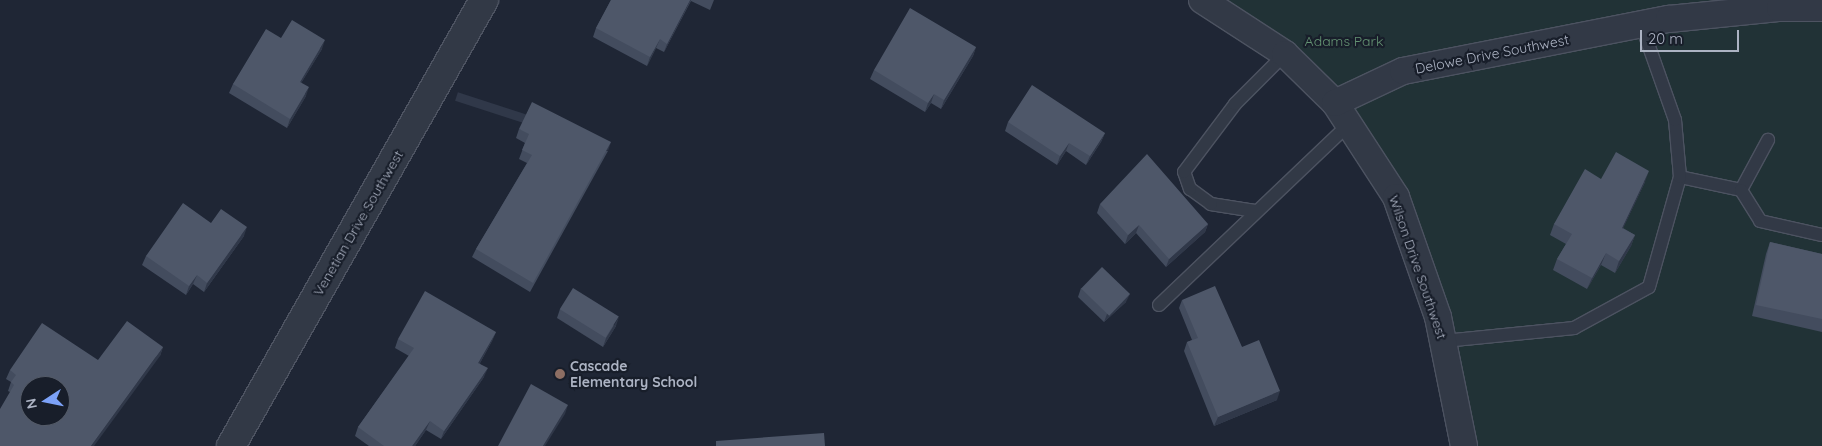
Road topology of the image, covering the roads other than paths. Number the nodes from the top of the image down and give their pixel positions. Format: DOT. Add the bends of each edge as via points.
graph roads {
  1 [pos="484,0"];
  2 [pos="1202,0"];
  3 [pos="1822,8"];
  4 [pos="1641,24"];
  5 [pos="1285,54"];
  6 [pos="1342,114"];
  7 [pos="1768,140"];
  8 [pos="1680,177"];
  9 [pos="1741,190"];
  10 [pos="1255,211"];
  11 [pos="1822,235"];
  12 [pos="1159,305"];
  13 [pos="1444,341"];
  14 [pos="231,446"];
  15 [pos="1464,446"];
  1 -- 14 [label="street, Venetian Drive Southwest"];
  2 -- 5 [label="street"];
  3 -- 4 [label="street, Delowe Drive Southwest" via="1780,8"];
  4 -- 6 [label="street, Delowe Drive Southwest" via="1403,71"];
  4 -- 8 [label="lane" via="1675,120"];
  5 -- 6 [label="street"];
  5 -- 10 [label="lane" via="1235,104 1184,172 1190,189 1211,204"];
  6 -- 10 [label="lane"];
  6 -- 13 [label="street, Wilson Drive Southwest" via="1396,197"];
  7 -- 9 [label="lane"];
  8 -- 9 [label="lane"];
  8 -- 13 [label="lane" via="1649,287 1574,328"];
  9 -- 11 [label="lane" via="1760,221"];
  10 -- 12 [label="lane"];
  13 -- 15 [label="street, Wilson Drive Southwest"];
}
